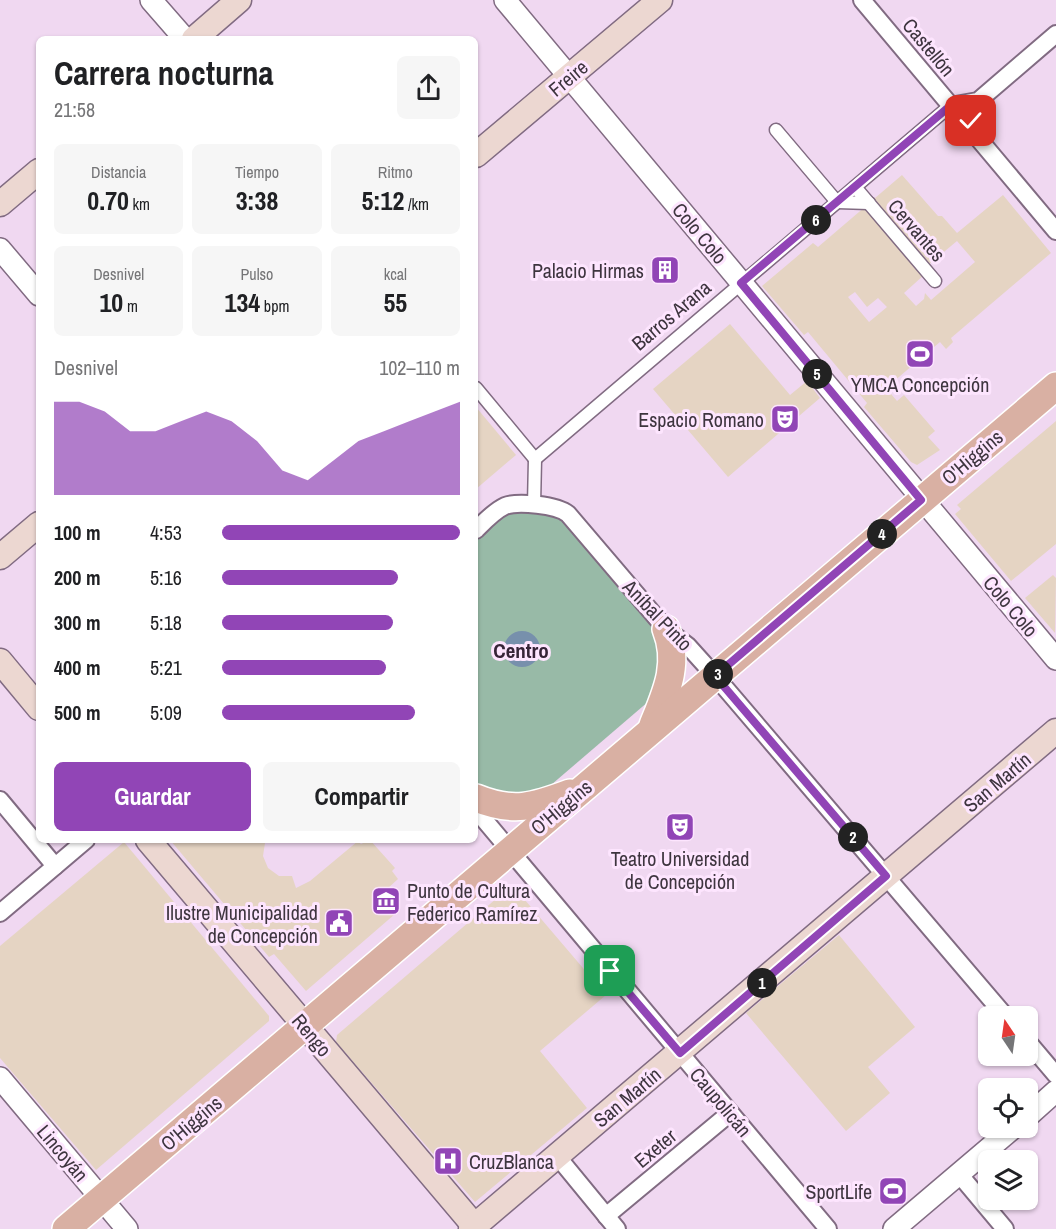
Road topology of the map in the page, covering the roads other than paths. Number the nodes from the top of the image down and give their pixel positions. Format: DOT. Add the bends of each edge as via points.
graph roads {
  1 [pos="152,0"];
  2 [pos="240,0"];
  3 [pos="506,0"];
  4 [pos="660,0"];
  5 [pos="862,0"];
  6 [pos="1056,34"];
  7 [pos="182,36"];
  8 [pos="198,36"];
  9 [pos="569,77"];
  10 [pos="978,101"];
  11 [pos="950,106"];
  12 [pos="776,130"];
  13 [pos="973,133"];
  14 [pos="478,154"];
  15 [pos="36,174"];
  16 [pos="855,187"];
  17 [pos="837,202"];
  18 [pos="0,204"];
  19 [pos="869,204"];
  20 [pos="1056,231"];
  21 [pos="0,249"];
  22 [pos="935,281"];
  23 [pos="741,283"];
  24 [pos="36,291"];
  25 [pos="1056,386"];
  26 [pos="478,390"];
  27 [pos="535,459"];
  28 [pos="921,500"];
  29 [pos="534,505"];
  30 [pos="36,527"];
  31 [pos="478,528"];
  32 [pos="0,557"];
  33 [pos="666,629"];
  34 [pos="1056,659"];
  35 [pos="0,661"];
  36 [pos="715,676"];
  37 [pos="36,704"];
  38 [pos="650,730"];
  39 [pos="1056,731"];
  40 [pos="585,788"];
  41 [pos="478,799"];
  42 [pos="0,800"];
  43 [pos="478,812"];
  44 [pos="82,843"];
  45 [pos="151,843"];
  46 [pos="510,850"];
  47 [pos="55,866"];
  48 [pos="886,876"];
  49 [pos="0,913"];
  50 [pos="997,1006"];
  51 [pos="305,1027"];
  52 [pos="680,1053"];
  53 [pos="1038,1054"];
  54 [pos="1056,1075"];
  55 [pos="0,1078"];
  56 [pos="1056,1091"];
  57 [pos="1038,1107"];
  58 [pos="730,1113"];
  59 [pos="1001,1138"];
  60 [pos="557,1156"];
  61 [pos="959,1174"];
  62 [pos="102,1199"];
  63 [pos="612,1222"];
  64 [pos="474,1228"];
  65 [pos="66,1229"];
  66 [pos="127,1229"];
  67 [pos="828,1229"];
  68 [pos="894,1229"];
  69 [pos="1005,1229"];
  1 -- 7 [label="street"];
  2 -- 8 [label="main road"];
  3 -- 9 [label="street, Colo Colo"];
  4 -- 9 [label="main road, Freire"];
  5 -- 11 [label="street, Castellón"];
  6 -- 10 [label="street"];
  9 -- 14 [label="main road, Freire"];
  9 -- 23 [label="street, Colo Colo"];
  10 -- 11 [label="street"];
  10 -- 13 [label="street" via="971,121"];
  11 -- 13 [label="street, Castellón"];
  11 -- 16 [label="street, Barros Arana"];
  12 -- 17 [label="street"];
  13 -- 20 [label="street, Castellón"];
  15 -- 18 [label="main road"];
  16 -- 17 [label="street, Barros Arana"];
  16 -- 19 [label="street, Cervantes"];
  17 -- 19 [label="street, Cervantes"];
  17 -- 23 [label="street, Barros Arana"];
  19 -- 22 [label="street, Cervantes"];
  21 -- 24 [label="street"];
  23 -- 27 [label="street, Barros Arana"];
  23 -- 28 [label="street, Colo Colo"];
  25 -- 28 [label="main road, O'Higgins"];
  26 -- 27 [label="street"];
  27 -- 29 [label="street"];
  28 -- 34 [label="street, Colo Colo"];
  28 -- 36 [label="main road, O'Higgins"];
  29 -- 31 [label="street" via="505,506"];
  29 -- 33 [label="street, Aníbal Pinto" via="555,507 568,514"];
  30 -- 32 [label="main road"];
  33 -- 36 [label="street, Aníbal Pinto"];
  33 -- 38 [label="main road" via="672,648 672,671"];
  35 -- 37 [label="main road"];
  36 -- 38 [label="main road, O'Higgins"];
  36 -- 48 [label="street, Aníbal Pinto"];
  38 -- 40 [label="main road, O'Higgins"];
  39 -- 48 [label="main road, San Martín"];
  40 -- 41 [label="main road" via="518,808"];
  40 -- 46 [label="main road, O'Higgins"];
  42 -- 47 [label="street"];
  43 -- 46 [label="street, Caupolicán"];
  44 -- 47 [label="street"];
  45 -- 51 [label="main road, Rengo"];
  46 -- 51 [label="main road, O'Higgins"];
  46 -- 52 [label="street, Caupolicán"];
  47 -- 49 [label="street"];
  48 -- 50 [label="street, Aníbal Pinto"];
  48 -- 52 [label="main road, San Martín"];
  51 -- 62 [label="main road, O'Higgins"];
  51 -- 64 [label="main road, Rengo"];
  52 -- 58 [label="street, Caupolicán"];
  52 -- 60 [label="main road, San Martín"];
  53 -- 54 [label="street"];
  55 -- 62 [label="street, Lincoyán"];
  56 -- 57 [label="street"];
  58 -- 63 [label="street, Exeter"];
  58 -- 67 [label="street, Caupolicán"];
  59 -- 61 [label="street"];
  60 -- 63 [label="street, Exeter"];
  60 -- 64 [label="main road, San Martín"];
  61 -- 68 [label="street"];
  61 -- 69 [label="street"];
  62 -- 65 [label="main road, O'Higgins"];
  62 -- 66 [label="street, Lincoyán"];
}
